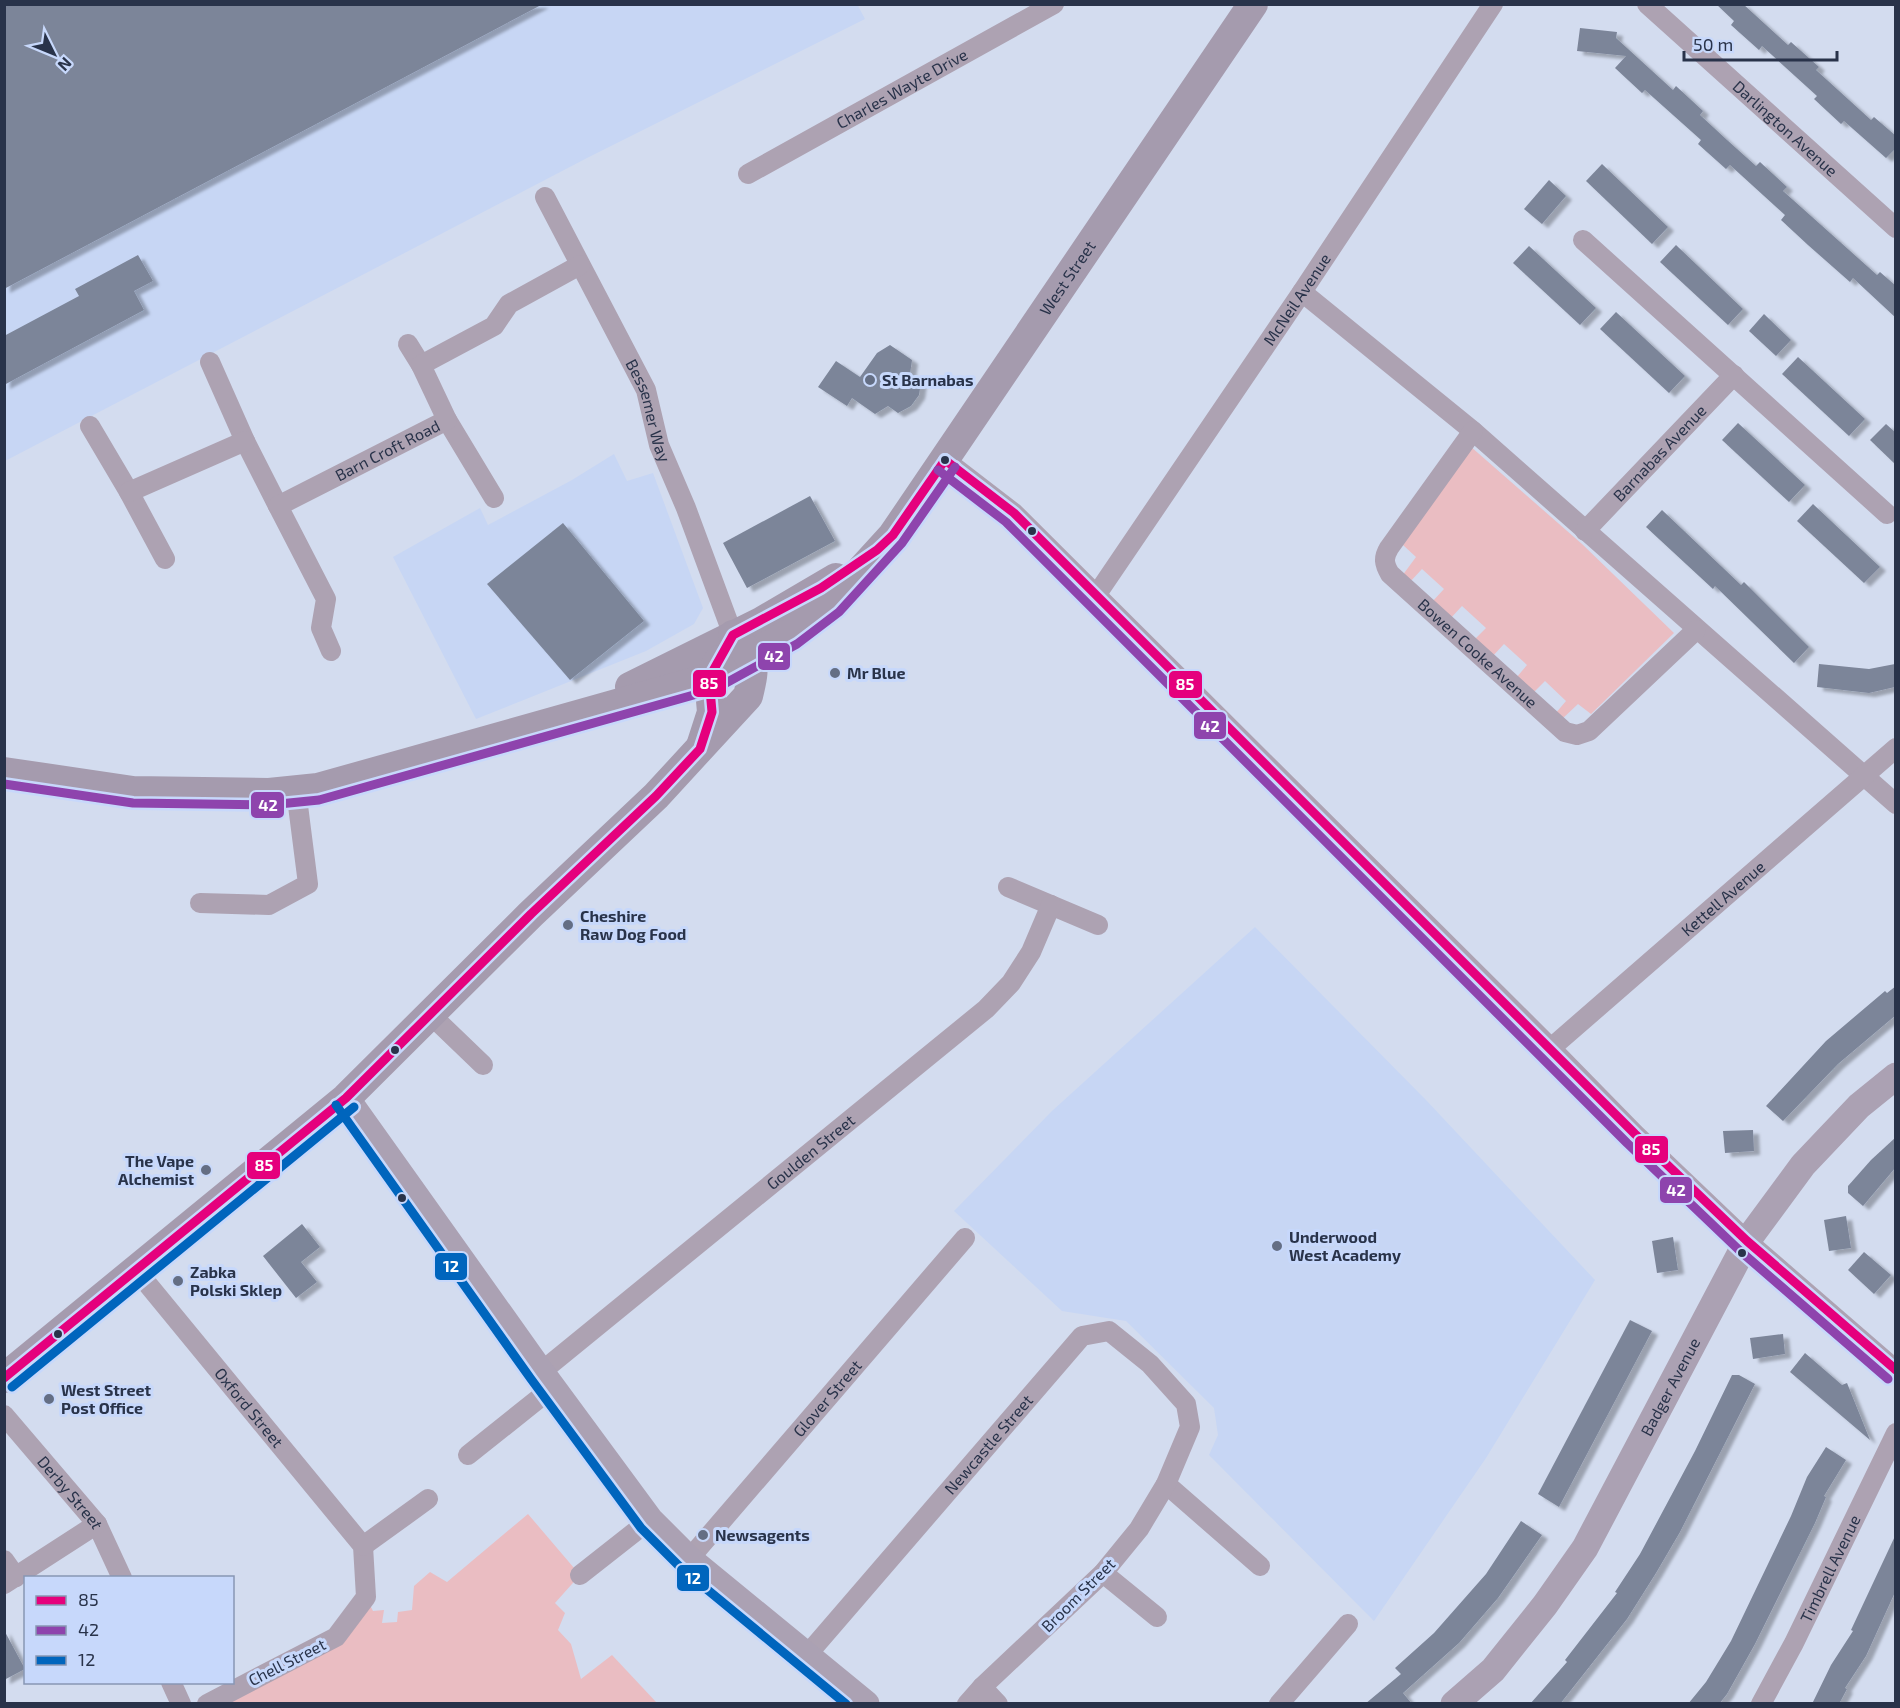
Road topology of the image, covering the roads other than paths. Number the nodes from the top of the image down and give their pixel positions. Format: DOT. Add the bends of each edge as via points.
graph roads {
  1 [pos="1054,4"];
  2 [pos="1253,4"];
  3 [pos="1493,4"];
  4 [pos="1647,4"];
  5 [pos="748,174"];
  6 [pos="545,197"];
  7 [pos="1896,228"];
  8 [pos="1583,240"];
  9 [pos="580,265"];
  10 [pos="1302,292"];
  11 [pos="408,344"];
  12 [pos="210,362"];
  13 [pos="421,365"];
  14 [pos="1734,375"];
  15 [pos="447,420"];
  16 [pos="90,426"];
  17 [pos="1473,431"];
  18 [pos="245,441"];
  19 [pos="945,460"];
  20 [pos="129,492"];
  21 [pos="494,498"];
  22 [pos="278,506"];
  23 [pos="1887,514"];
  24 [pos="1585,531"];
  25 [pos="165,559"];
  26 [pos="1097,594"];
  27 [pos="1696,630"];
  28 [pos="742,645"];
  29 [pos="331,651"];
  30 [pos="701,666"];
  31 [pos="1896,748"];
  32 [pos="700,749"];
  33 [pos="4,772"];
  34 [pos="1864,775"];
  35 [pos="296,790"];
  36 [pos="1896,804"];
  37 [pos="1008,887"];
  38 [pos="200,903"];
  39 [pos="1051,905"];
  40 [pos="1098,925"];
  41 [pos="430,1015"];
  42 [pos="1551,1048"];
  43 [pos="483,1065"];
  44 [pos="1896,1076"];
  45 [pos="346,1098"];
  46 [pos="965,1238"];
  47 [pos="1747,1241"];
  48 [pos="136,1270"];
  49 [pos="1896,1370"];
  50 [pos="4,1378"];
  51 [pos="547,1380"];
  52 [pos="1186,1404"];
  53 [pos="4,1415"];
  54 [pos="1896,1433"];
  55 [pos="468,1455"];
  56 [pos="1166,1484"];
  57 [pos="428,1499"];
  58 [pos="650,1520"];
  59 [pos="97,1524"];
  60 [pos="363,1546"];
  61 [pos="689,1559"];
  62 [pos="4,1560"];
  63 [pos="1260,1566"];
  64 [pos="1104,1574"];
  65 [pos="580,1575"];
  66 [pos="121,1576"];
  67 [pos="10,1580"];
  68 [pos="1157,1617"];
  69 [pos="1348,1624"];
  70 [pos="807,1655"];
  71 [pos="982,1687"];
  72 [pos="207,1704"];
  73 [pos="866,1704"];
  74 [pos="967,1704"];
  75 [pos="998,1704"];
  76 [pos="1279,1704"];
  77 [pos="1454,1704"];
  78 [pos="1761,1704"];
  1 -- 5 [label="street, Charles Wayte Drive"];
  2 -- 19 [label="main road, West Street"];
  3 -- 10 [label="street, McNeil Avenue"];
  4 -- 7 [label="street, Darlington Avenue"];
  6 -- 9 [label="street, Bessemer Way"];
  8 -- 14 [label="street"];
  9 -- 13 [label="street" via="509,304 494,326"];
  9 -- 28 [label="street, Bessemer Way" via="646,390 659,445"];
  10 -- 17 [label="street"];
  10 -- 26 [label="street, McNeil Avenue"];
  11 -- 13 [label="street, Barn Croft Road"];
  12 -- 18 [label="street"];
  13 -- 15 [label="street, Barn Croft Road"];
  14 -- 23 [label="street"];
  14 -- 24 [label="street, Barnabas Avenue"];
  15 -- 21 [label="street"];
  15 -- 22 [label="street, Barn Croft Road"];
  16 -- 20 [label="street"];
  17 -- 24 [label="street"];
  17 -- 27 [label="street, Bowen Cooke Avenue" via="1389,548 1385,565 1390,574 1565,732 1577,735 1588,731"];
  18 -- 20 [label="street"];
  18 -- 22 [label="street"];
  19 -- 26 [label="street" via="1014,513"];
  19 -- 28 [label="main road, West Street" via="893,535 831,603 791,633"];
  20 -- 25 [label="street"];
  22 -- 29 [label="street" via="326,599 321,628"];
  24 -- 27 [label="street"];
  26 -- 42 [label="street"];
  27 -- 34 [label="street"];
  28 -- 30 [label="main road, West Street"];
  28 -- 32 [label="main road" via="753,677 748,696"];
  30 -- 32 [label="main road" via="712,712"];
  30 -- 35 [label="main road, West Street" via="576,715 318,788"];
  31 -- 34 [label="street, Kettell Avenue"];
  32 -- 41 [label="main road"];
  33 -- 35 [label="main road, West Street" via="133,791"];
  34 -- 36 [label="street"];
  34 -- 42 [label="street, Kettell Avenue"];
  35 -- 38 [label="street" via="308,884 269,905"];
  37 -- 39 [label="street"];
  39 -- 40 [label="street"];
  39 -- 51 [label="street, Goulden Street" via="1031,952 1011,983 986,1009"];
  41 -- 43 [label="street"];
  41 -- 45 [label="main road"];
  42 -- 47 [label="street"];
  44 -- 47 [label="street, Badger Avenue" via="1859,1106 1803,1165"];
  45 -- 48 [label="main road"];
  45 -- 51 [label="street"];
  46 -- 61 [label="street, Glover Street"];
  47 -- 49 [label="street"];
  47 -- 77 [label="street, Badger Avenue" via="1585,1548 1493,1670"];
  48 -- 50 [label="main road"];
  48 -- 60 [label="street, Oxford Street"];
  51 -- 55 [label="street, Goulden Street"];
  51 -- 58 [label="street"];
  52 -- 56 [label="street, Broom Street" via="1190,1427"];
  52 -- 70 [label="street, Newcastle Street" via="1150,1364 1109,1331 1082,1336"];
  53 -- 59 [label="street, Derby Street"];
  54 -- 78 [label="street, Timbrell Avenue"];
  56 -- 63 [label="street"];
  56 -- 64 [label="street, Broom Street"];
  57 -- 60 [label="street"];
  58 -- 61 [label="street"];
  58 -- 65 [label="street"];
  59 -- 66 [label="street, Derby Street"];
  59 -- 67 [label="street"];
  60 -- 72 [label="street, Chell Street" via="366,1598 336,1636"];
  61 -- 70 [label="street"];
  62 -- 67 [label="street"];
  64 -- 68 [label="street"];
  64 -- 71 [label="street, Broom Street"];
  69 -- 76 [label="street"];
  70 -- 73 [label="street"];
  71 -- 74 [label="street, Broom Street"];
  71 -- 75 [label="street"];
}
